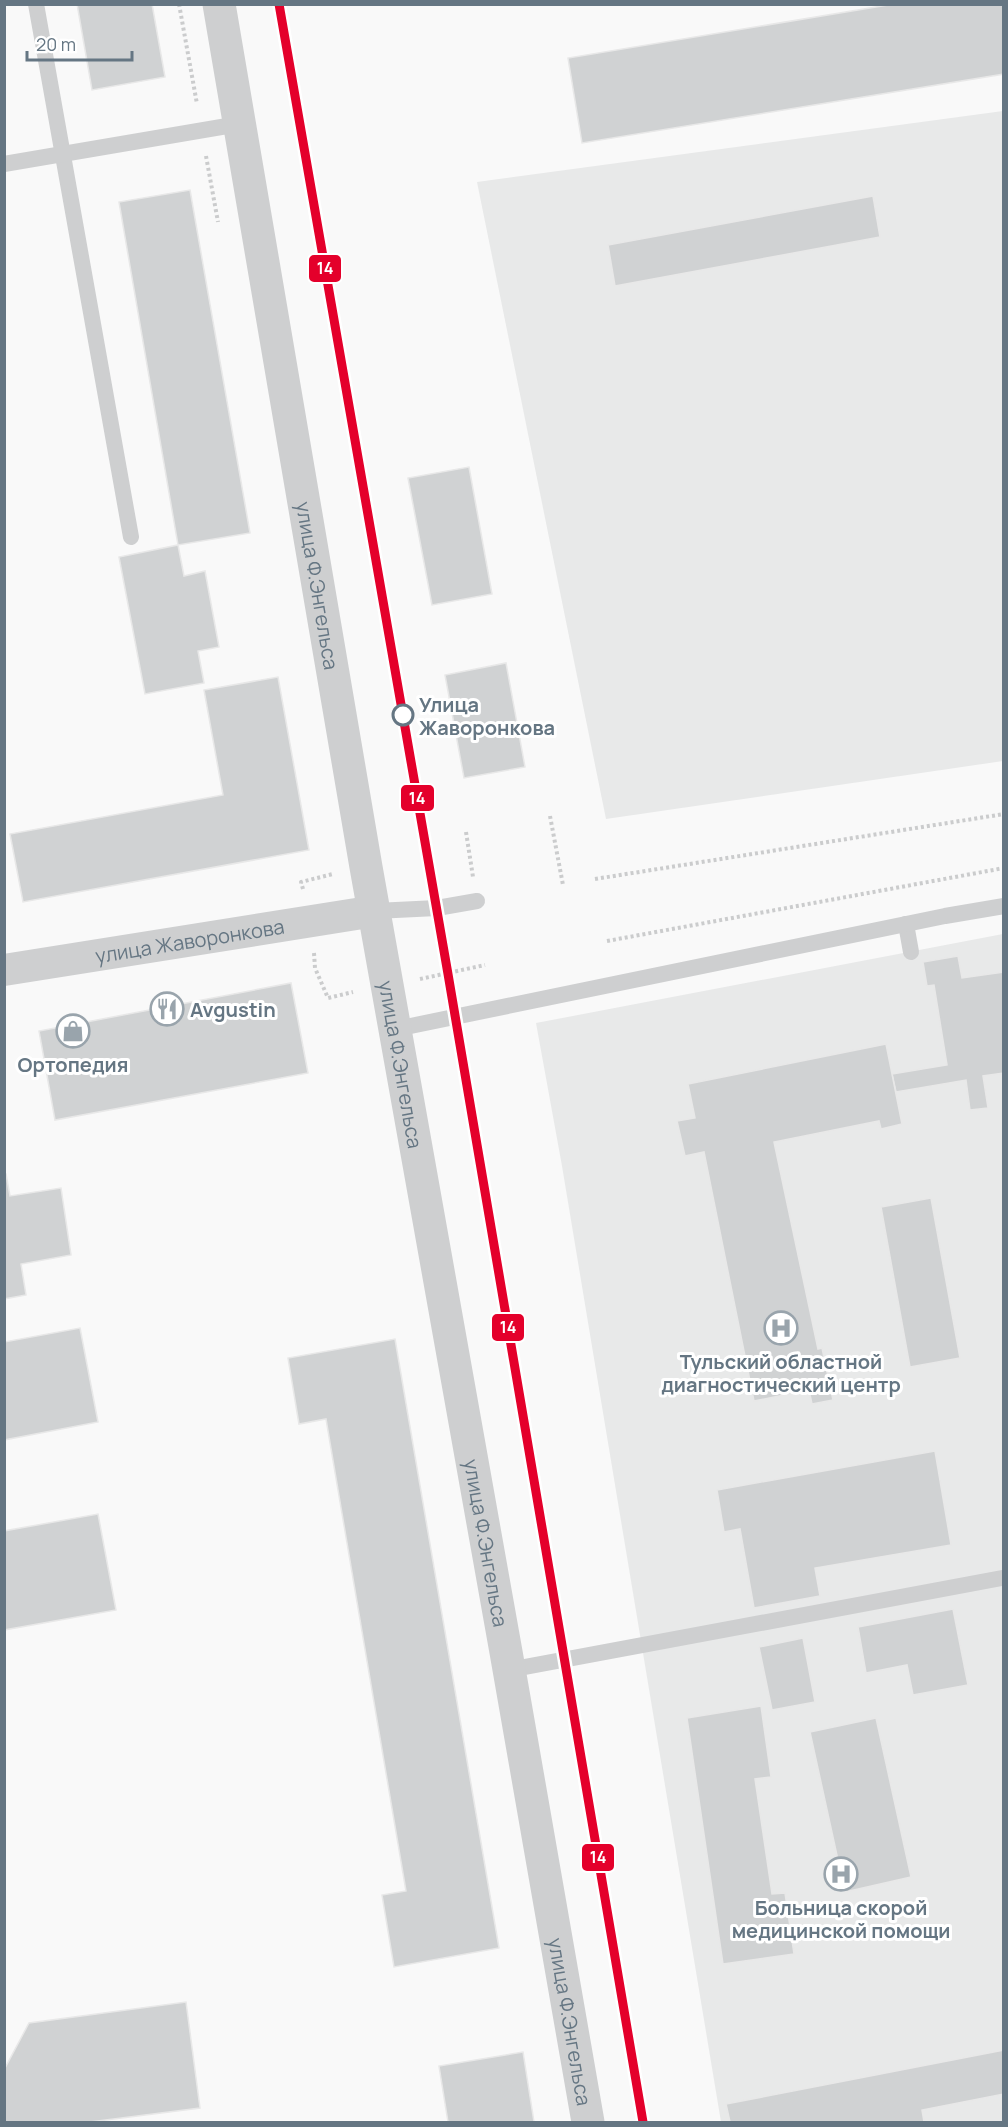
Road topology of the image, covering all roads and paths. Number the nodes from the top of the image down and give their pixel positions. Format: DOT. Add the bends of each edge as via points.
graph roads {
  1 [pos="36,4"];
  2 [pos="219,4"];
  3 [pos="239,124"];
  4 [pos="62,154"];
  5 [pos="4,164"];
  6 [pos="131,537"];
  7 [pos="1004,814"];
  8 [pos="550,816"];
  9 [pos="466,832"];
  10 [pos="469,852"];
  11 [pos="1004,868"];
  12 [pos="595,879"];
  13 [pos="563,885"];
  14 [pos="477,901"];
  15 [pos="1004,906"];
  16 [pos="375,911"];
  17 [pos="906,924"];
  18 [pos="607,941"];
  19 [pos="911,952"];
  20 [pos="4,970"];
  21 [pos="396,1029"];
  22 [pos="1002,1578"];
  23 [pos="509,1670"];
  24 [pos="588,2122"];
  1 -- 4 [label="lane"];
  2 -- 3 [label="street, улица Ф.Энгельса"];
  3 -- 4 [label="lane"];
  3 -- 16 [label="street, улица Ф.Энгельса"];
  4 -- 5 [label="lane"];
  4 -- 6 [label="lane"];
  7 -- 12 [label="path"];
  8 -- 13 [label="path"];
  9 -- 10 [label="path"];
  11 -- 18 [label="path"];
  14 -- 16 [label="lane" via="437,908"];
  15 -- 17 [label="lane"];
  16 -- 20 [label="street, улица Жаворонкова"];
  16 -- 21 [label="street, улица Ф.Энгельса"];
  17 -- 19 [label="lane"];
  17 -- 21 [label="lane"];
  21 -- 23 [label="street, улица Ф.Энгельса"];
  22 -- 23 [label="lane"];
  23 -- 24 [label="street, улица Ф.Энгельса"];
}
